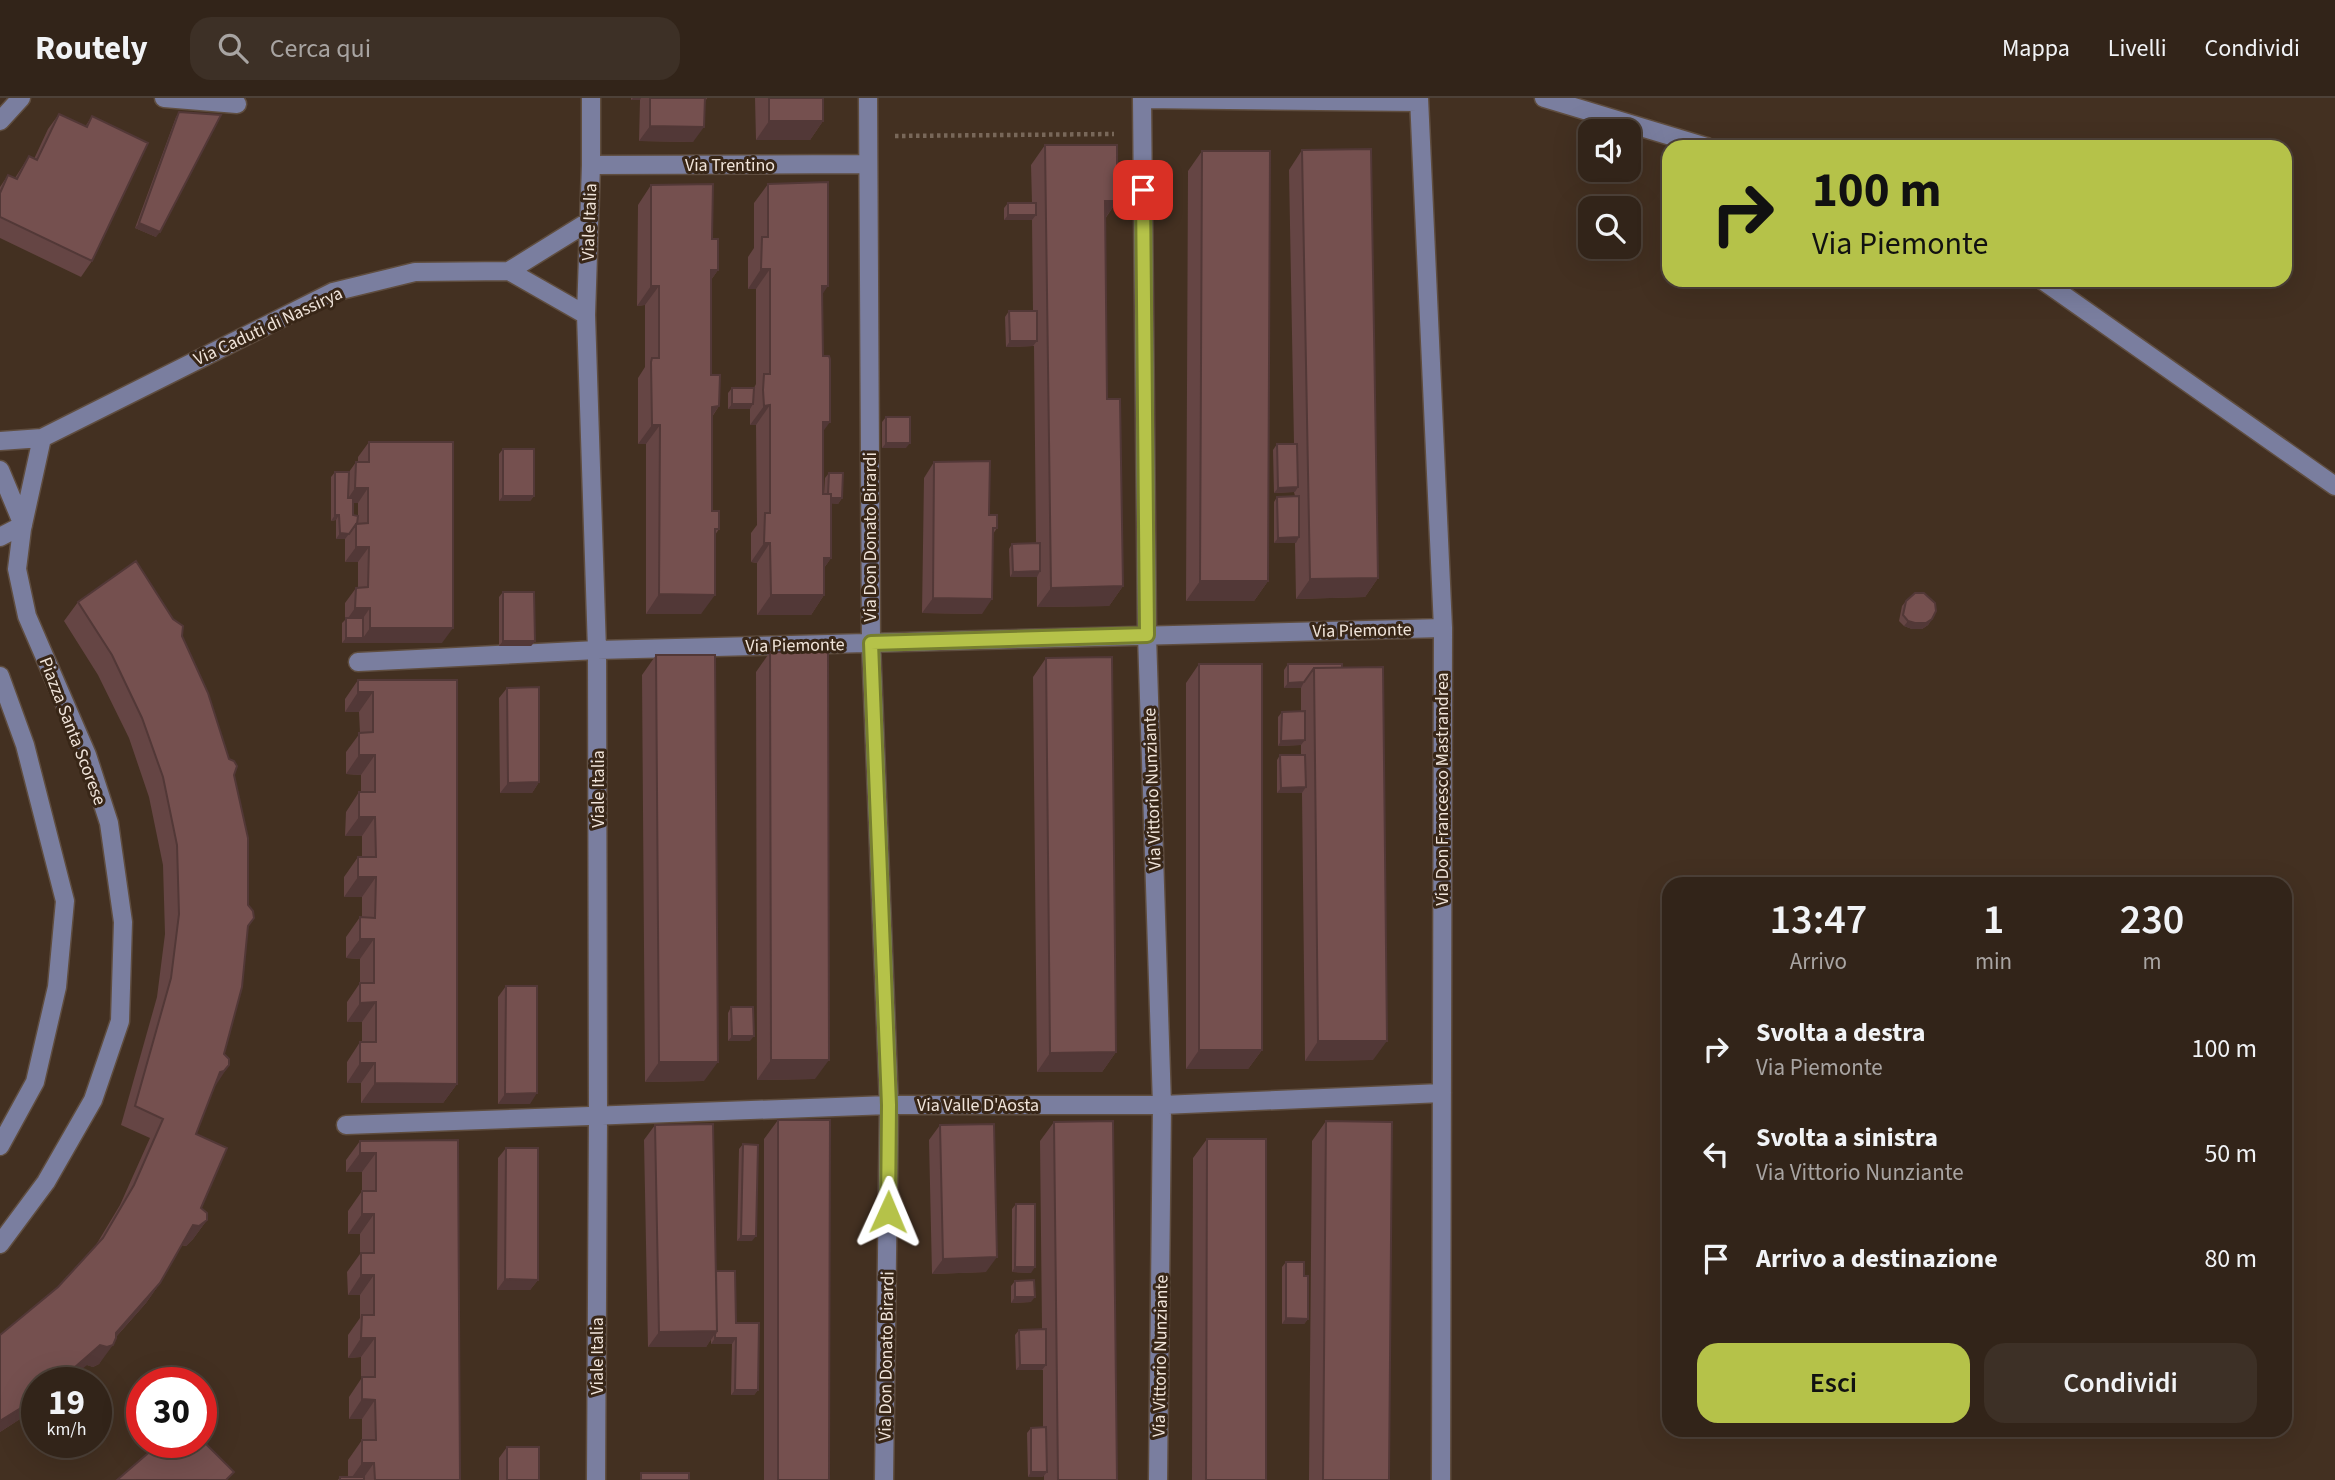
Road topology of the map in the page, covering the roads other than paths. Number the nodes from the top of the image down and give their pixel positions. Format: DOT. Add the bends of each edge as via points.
graph roads {
  1 [pos="21,98"];
  2 [pos="164,98"];
  3 [pos="590,98"];
  4 [pos="868,98"];
  5 [pos="1545,98"];
  6 [pos="1142,99"];
  7 [pos="1419,100"];
  8 [pos="237,104"];
  9 [pos="0,121"];
  10 [pos="1684,140"];
  11 [pos="869,164"];
  12 [pos="591,165"];
  13 [pos="588,222"];
  14 [pos="509,271"];
  15 [pos="2052,287"];
  16 [pos="586,315"];
  17 [pos="42,438"];
  18 [pos="0,441"];
  19 [pos="0,470"];
  20 [pos="2335,486"];
  21 [pos="23,525"];
  22 [pos="0,537"];
  23 [pos="1443,628"];
  24 [pos="1147,635"];
  25 [pos="871,643"];
  26 [pos="597,650"];
  27 [pos="358,662"];
  28 [pos="0,676"];
  29 [pos="1442,1093"];
  30 [pos="889,1105"];
  31 [pos="1163,1105"];
  32 [pos="598,1115"];
  33 [pos="346,1125"];
  34 [pos="0,1146"];
  35 [pos="0,1244"];
  36 [pos="596,1480"];
  37 [pos="884,1480"];
  38 [pos="1158,1480"];
  39 [pos="1441,1480"];
  1 -- 9 [label="street"];
  2 -- 8 [label="street"];
  3 -- 12 [label="street, Viale Italia"];
  4 -- 11 [label="street, Via Don Donato Birardi"];
  5 -- 10 [label="street"];
  6 -- 7 [label="street"];
  6 -- 24 [label="street, Via Vittorio Nunziante"];
  7 -- 23 [label="street, Via Don Francesco Mastrandrea"];
  11 -- 12 [label="street, Via Trentino"];
  11 -- 25 [label="street, Via Don Donato Birardi"];
  12 -- 13 [label="street, Viale Italia"];
  13 -- 14 [label="street"];
  13 -- 16 [label="street, Viale Italia"];
  14 -- 16 [label="street"];
  14 -- 17 [label="street, Via Caduti di Nassirya" via="415,272 333,292"];
  15 -- 20 [label="street"];
  16 -- 26 [label="street, Viale Italia"];
  17 -- 18 [label="street"];
  17 -- 21 [label="street, Piazza Santa Scorese"];
  19 -- 21 [label="street"];
  21 -- 22 [label="street"];
  21 -- 35 [label="street, Piazza Santa Scorese" via="17,569 27,616 87,755 108,822 123,922 120,1021 93,1100 46,1182"];
  23 -- 24 [label="street, Via Piemonte"];
  23 -- 29 [label="street, Via Don Francesco Mastrandrea"];
  24 -- 25 [label="street, Via Piemonte"];
  24 -- 31 [label="street, Via Vittorio Nunziante"];
  25 -- 26 [label="street, Via Piemonte"];
  25 -- 30 [label="street, Via Don Donato Birardi"];
  26 -- 27 [label="street, Via Piemonte"];
  26 -- 32 [label="street, Viale Italia"];
  28 -- 34 [label="street" via="25,745 65,901 57,987 35,1082"];
  29 -- 31 [label="street, Via Valle D'Aosta"];
  29 -- 39 [label="street, Via Don Francesco Mastrandrea"];
  30 -- 31 [label="street, Via Valle D'Aosta"];
  30 -- 32 [label="street, Via Valle D'Aosta"];
  30 -- 37 [label="street, Via Don Donato Birardi"];
  31 -- 38 [label="street, Via Vittorio Nunziante"];
  32 -- 33 [label="street, Via Valle D'Aosta"];
  32 -- 36 [label="street, Viale Italia"];
}
